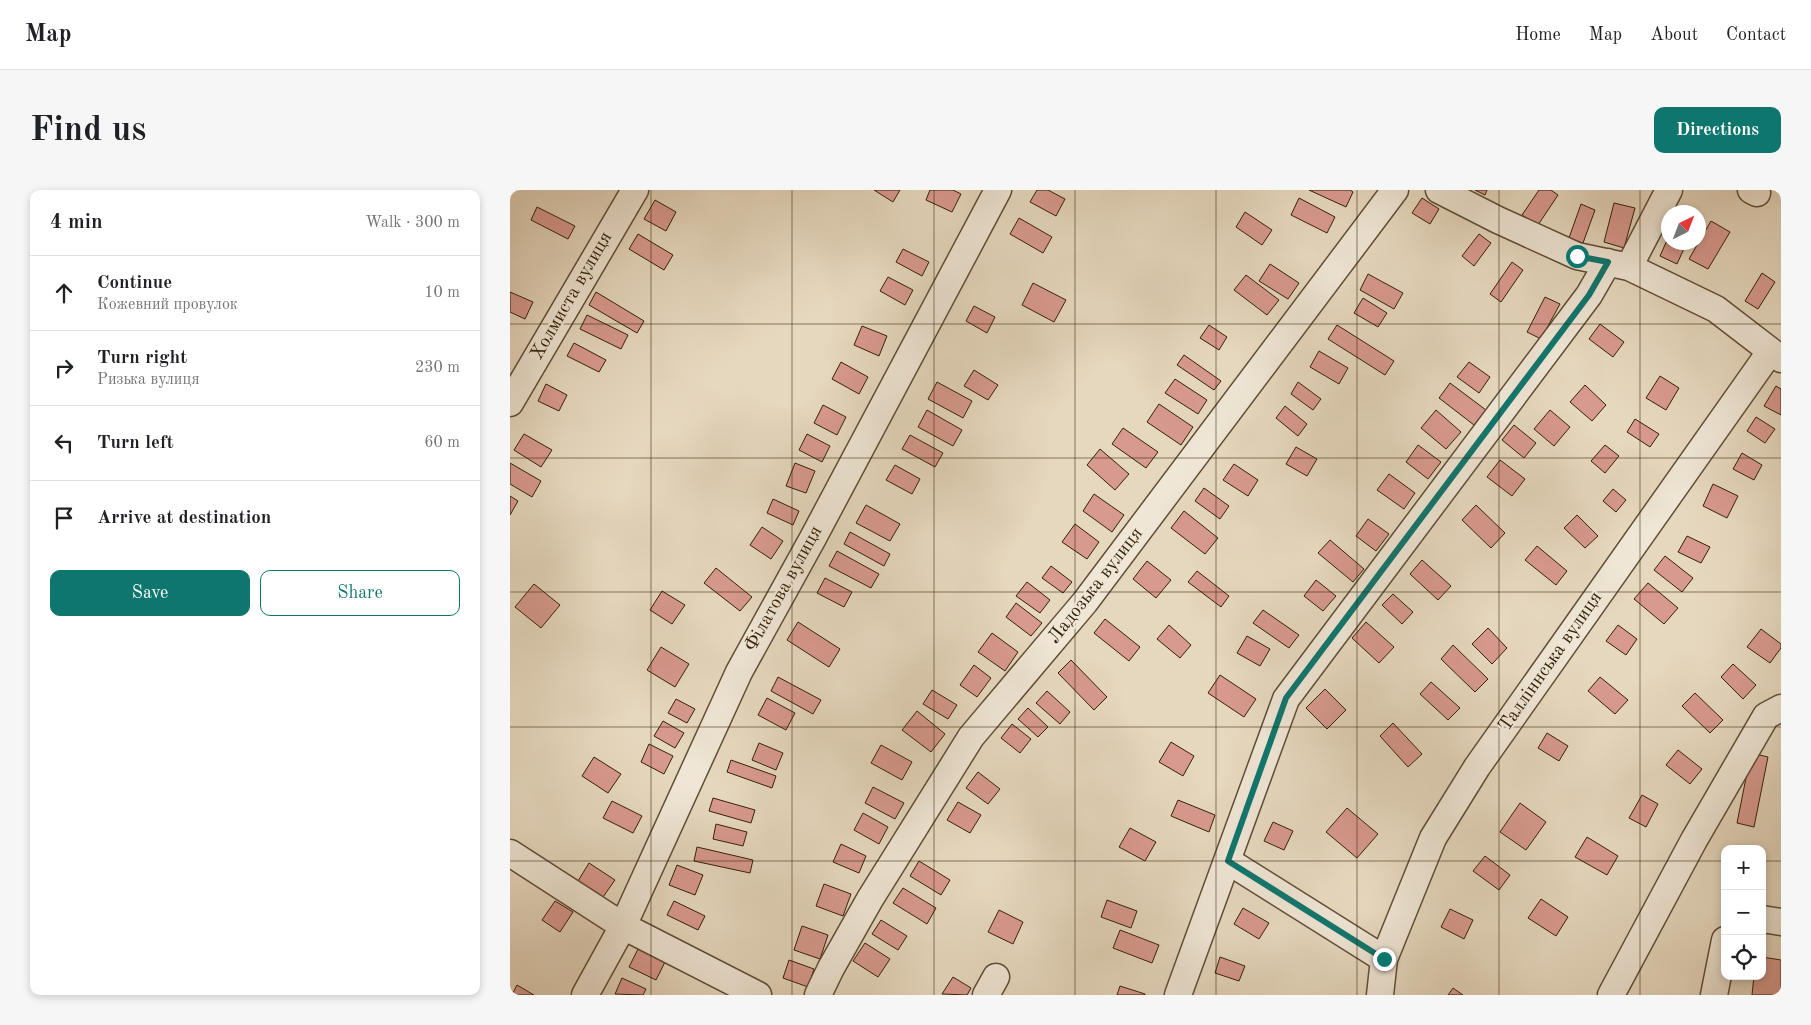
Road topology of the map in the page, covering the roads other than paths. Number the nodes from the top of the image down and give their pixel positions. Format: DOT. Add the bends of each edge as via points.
graph roads {
  1 [pos="635,190"];
  2 [pos="998,190"];
  3 [pos="1395,190"];
  4 [pos="1439,190"];
  5 [pos="1669,190"];
  6 [pos="1619,265"];
  7 [pos="1775,356"];
  8 [pos="510,403"];
  9 [pos="1781,708"];
  10 [pos="510,853"];
  11 [pos="1228,861"];
  12 [pos="1766,920"];
  13 [pos="1781,922"];
  14 [pos="622,926"];
  15 [pos="1384,959"];
  16 [pos="1721,960"];
  17 [pos="585,995"];
  18 [pos="758,995"];
  19 [pos="818,995"];
  20 [pos="1178,995"];
  21 [pos="1380,995"];
  22 [pos="1611,995"];
  23 [pos="1714,995"];
  1 -- 8 [label="street, Холмиста вулиця"];
  2 -- 14 [label="street, Філатова вулиця" via="739,672"];
  3 -- 19 [label="street, Ладозька вулиця" via="1086,602 971,737 870,899"];
  4 -- 6 [label="street" via="1577,256"];
  5 -- 6 [label="street"];
  6 -- 7 [label="street" via="1716,309"];
  6 -- 11 [label="street" via="1589,295 1286,698"];
  7 -- 15 [label="street, Талліннська вулиця" via="1478,767 1433,838"];
  9 -- 22 [label="street" via="1766,716 1694,840"];
  10 -- 14 [label="street"];
  11 -- 15 [label="street"];
  11 -- 20 [label="street"];
  12 -- 13 [label="street"];
  14 -- 17 [label="street, Філатова вулиця"];
  14 -- 18 [label="street"];
  15 -- 21 [label="street, Талліннська вулиця"];
  16 -- 23 [label="street"];
}
